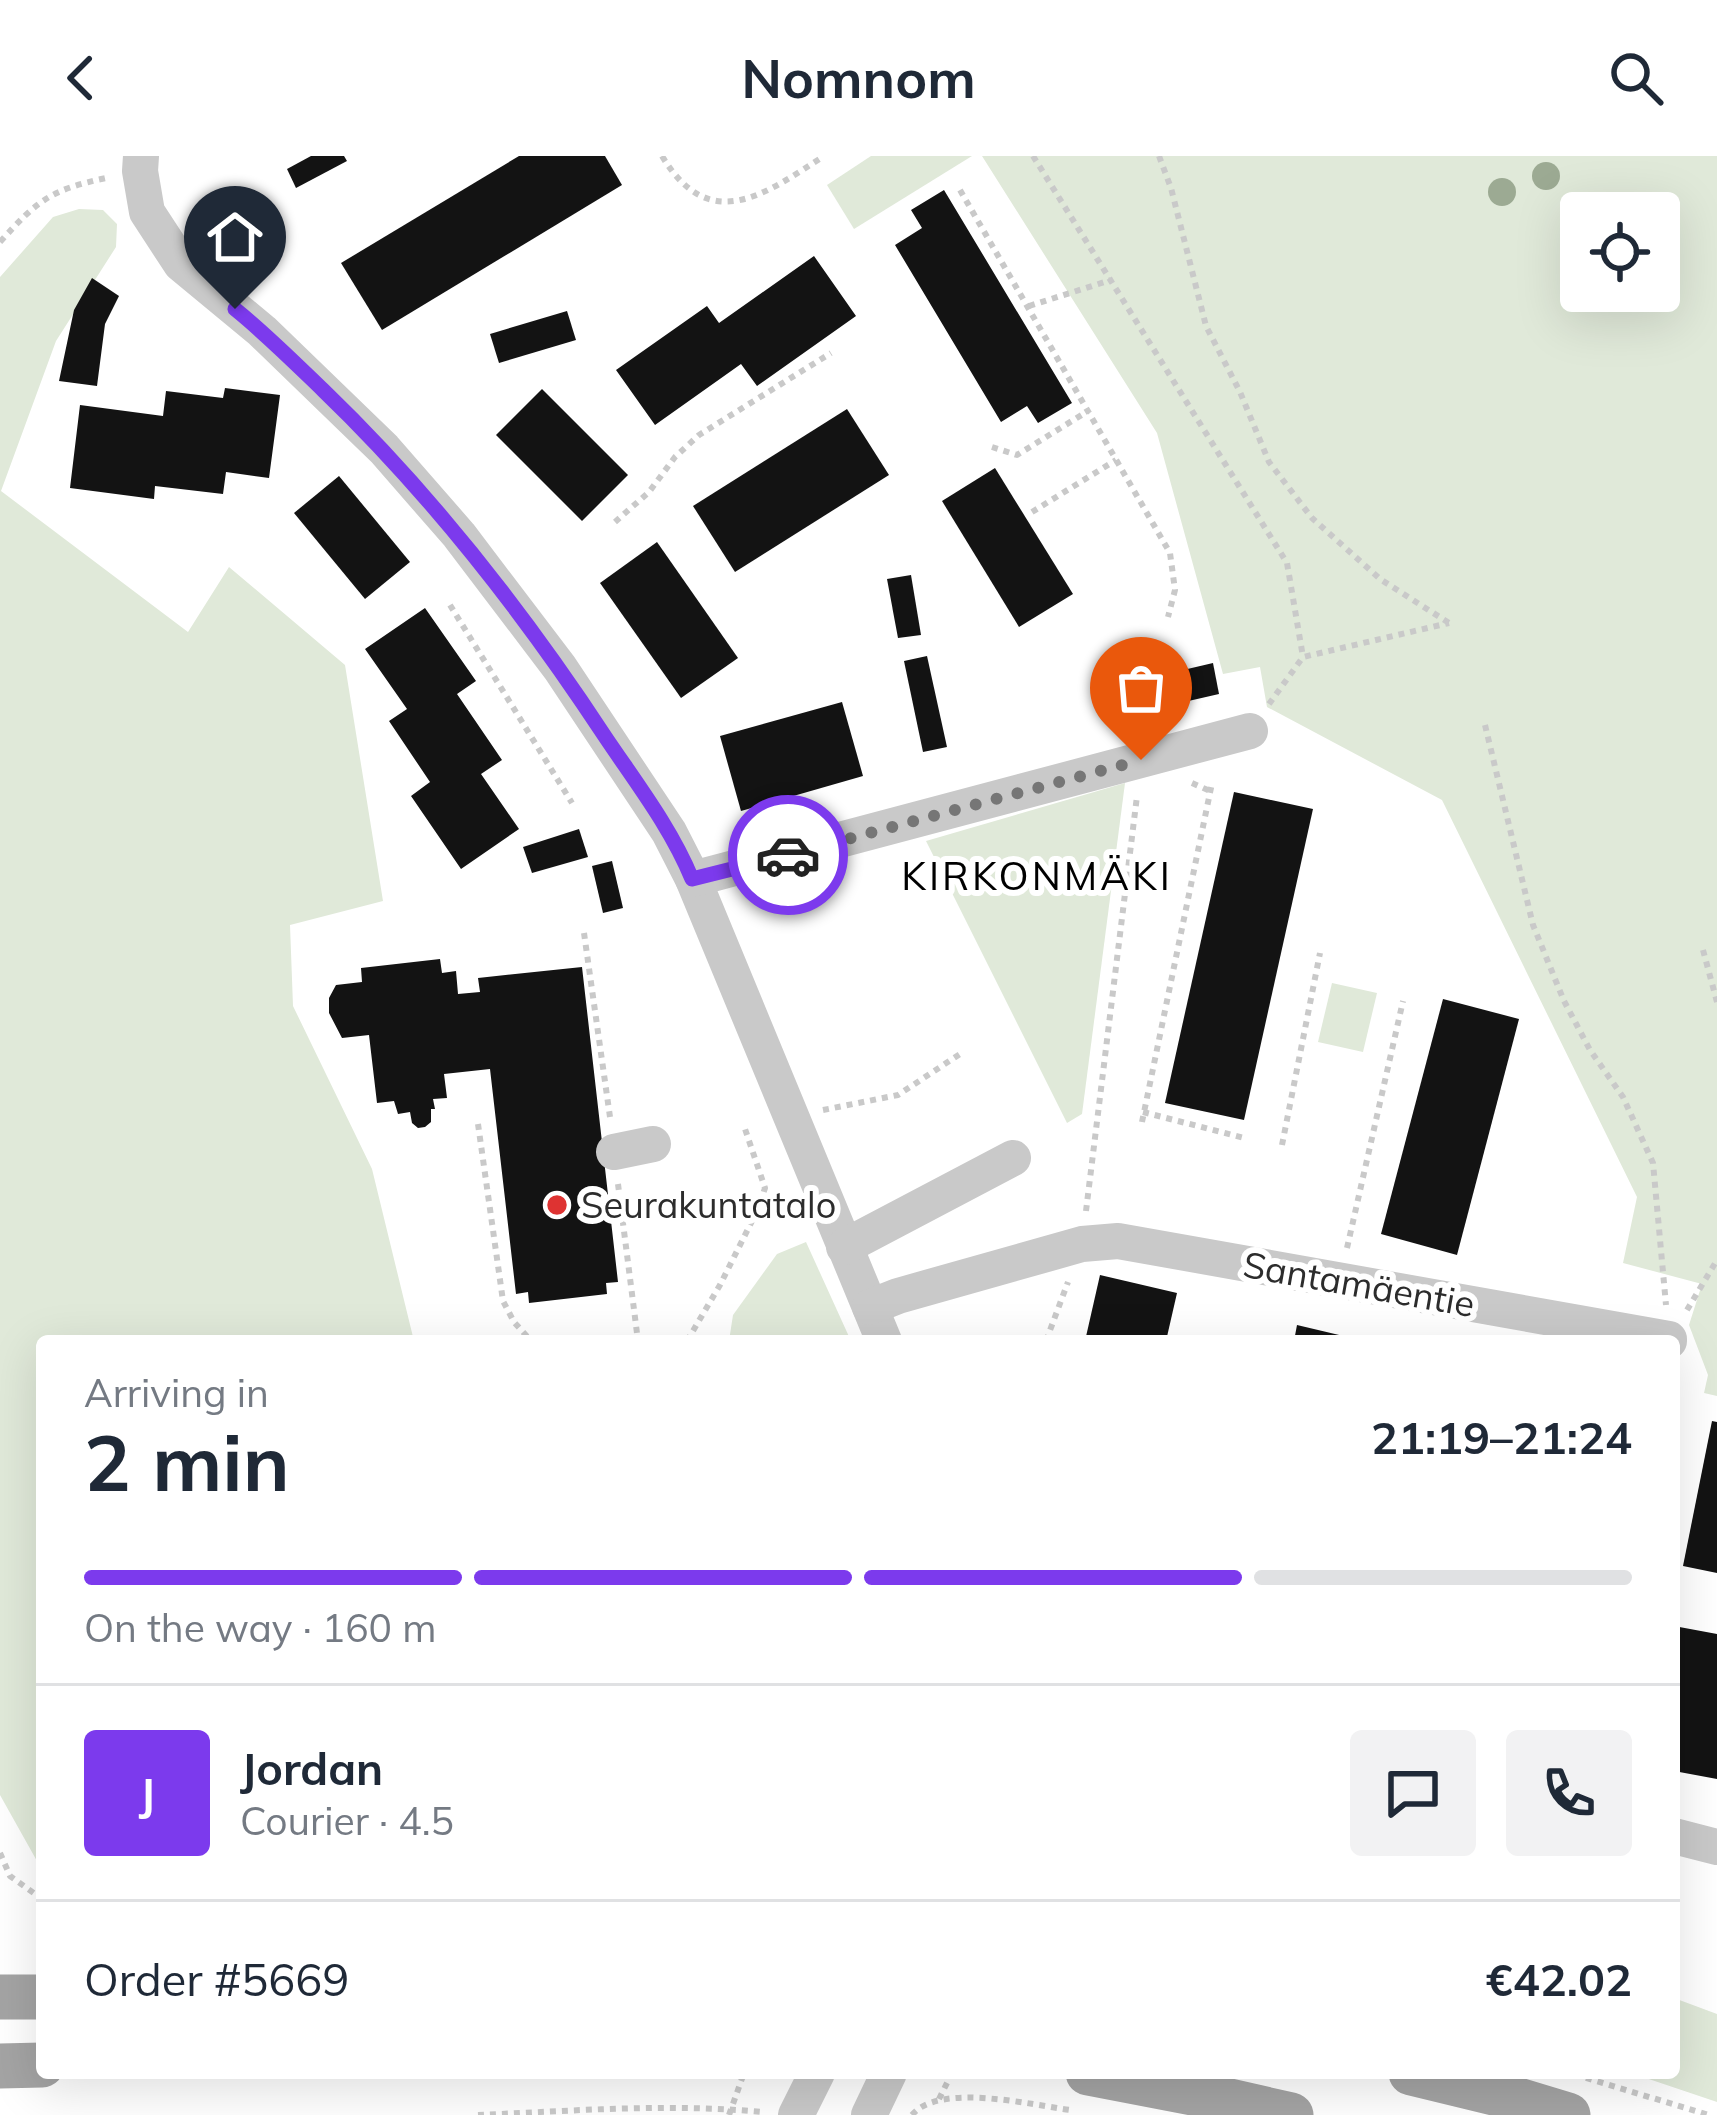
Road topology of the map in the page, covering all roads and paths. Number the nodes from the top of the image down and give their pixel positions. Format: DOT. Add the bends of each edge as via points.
graph roads {
  1 [pos="662,156"];
  2 [pos="824,156"];
  3 [pos="1033,156"];
  4 [pos="1159,156"];
  5 [pos="141,163"];
  6 [pos="959,190"];
  7 [pos="0,242"];
  8 [pos="1111,280"];
  9 [pos="1027,307"];
  10 [pos="831,353"];
  11 [pos="1088,411"];
  12 [pos="992,447"];
  13 [pos="1116,460"];
  14 [pos="1032,512"];
  15 [pos="615,522"];
  16 [pos="450,605"];
  17 [pos="1168,617"];
  18 [pos="1304,657"];
  19 [pos="1485,725"];
  20 [pos="1250,731"];
  21 [pos="1141,760"];
  22 [pos="1212,783"];
  23 [pos="572,803"];
  24 [pos="692,879"];
  25 [pos="1703,950"];
  26 [pos="1320,952"];
  27 [pos="1403,1001"];
  28 [pos="1717,1002"];
  29 [pos="964,1052"];
  30 [pos="822,1110"];
  31 [pos="1143,1112"];
  32 [pos="1142,1122"];
  33 [pos="478,1124"];
  34 [pos="744,1126"];
  35 [pos="1244,1138"];
  36 [pos="653,1144"];
  37 [pos="1282,1145"];
  38 [pos="614,1152"];
  39 [pos="1013,1158"];
  40 [pos="1100,1242"];
  41 [pos="844,1246"];
  42 [pos="1717,1260"];
  43 [pos="1340,1280"];
  44 [pos="877,1324"];
  45 [pos="526,1335"];
  46 [pos="691,1335"];
  47 [pos="1049,1335"];
  48 [pos="1642,1335"];
  49 [pos="1669,1335"];
  50 [pos="1672,1335"];
  51 [pos="1680,1838"];
  52 [pos="1717,1847"];
  53 [pos="0,1853"];
  54 [pos="36,1896"];
  55 [pos="0,2066"];
  56 [pos="36,2066"];
  57 [pos="742,2079"];
  58 [pos="814,2079"];
  59 [pos="886,2079"];
  60 [pos="949,2079"];
  61 [pos="1437,2079"];
  62 [pos="1591,2079"];
  63 [pos="1087,2093"];
  64 [pos="939,2099"];
  65 [pos="729,2112"];
  66 [pos="478,2115"];
  67 [pos="796,2115"];
  68 [pos="869,2115"];
  69 [pos="912,2115"];
  70 [pos="1291,2115"];
  71 [pos="1568,2115"];
  72 [pos="1709,2115"];
  1 -- 2 [label="path" via="692,191 741,201"];
  3 -- 8 [label="path"];
  4 -- 18 [label="path" via="1206,326 1269,462 1312,518 1380,579 1448,622"];
  5 -- 7 [label="path" via="62,188"];
  5 -- 24 [label="street" via="147,212 181,264 369,434 459,535 560,668"];
  6 -- 9 [label="path"];
  8 -- 9 [label="path"];
  8 -- 18 [label="path" via="1287,562"];
  9 -- 11 [label="path"];
  10 -- 15 [label="path" via="699,435"];
  11 -- 12 [label="path" via="1017,454"];
  11 -- 13 [label="path"];
  13 -- 14 [label="path"];
  13 -- 17 [label="path" via="1170,553 1175,590"];
  16 -- 23 [label="path"];
  18 -- 20 [label="path"];
  19 -- 49 [label="path" via="1533,925 1564,1001 1653,1162"];
  20 -- 21 [label="street"];
  21 -- 24 [label="street"];
  21 -- 40 [label="path"];
  22 -- 31 [label="path"];
  24 -- 41 [label="street"];
  25 -- 28 [label="path"];
  26 -- 37 [label="path"];
  27 -- 43 [label="path"];
  29 -- 30 [label="path" via="898,1094"];
  31 -- 32 [label="path"];
  31 -- 35 [label="path"];
  33 -- 45 [label="path" via="503,1301"];
  34 -- 46 [label="path" via="765,1189"];
  36 -- 38 [label="street"];
  39 -- 41 [label="street"];
  40 -- 43 [label="street, Santamäentie"];
  40 -- 44 [label="street" via="898,1296"];
  40 -- 47 [label="path"];
  41 -- 44 [label="street"];
  42 -- 50 [label="path"];
  43 -- 48 [label="street, Santamäentie"];
  51 -- 52 [label="street"];
  53 -- 54 [label="path" via="10,1876"];
  55 -- 56 [label="main road"];
  57 -- 65 [label="path"];
  58 -- 67 [label="street"];
  59 -- 68 [label="street"];
  60 -- 64 [label="path"];
  61 -- 71 [label="main road"];
  62 -- 72 [label="path"];
  63 -- 64 [label="path"];
  63 -- 70 [label="main road" via="1203,2095"];
  64 -- 69 [label="path"];
  65 -- 66 [label="path"];
}
